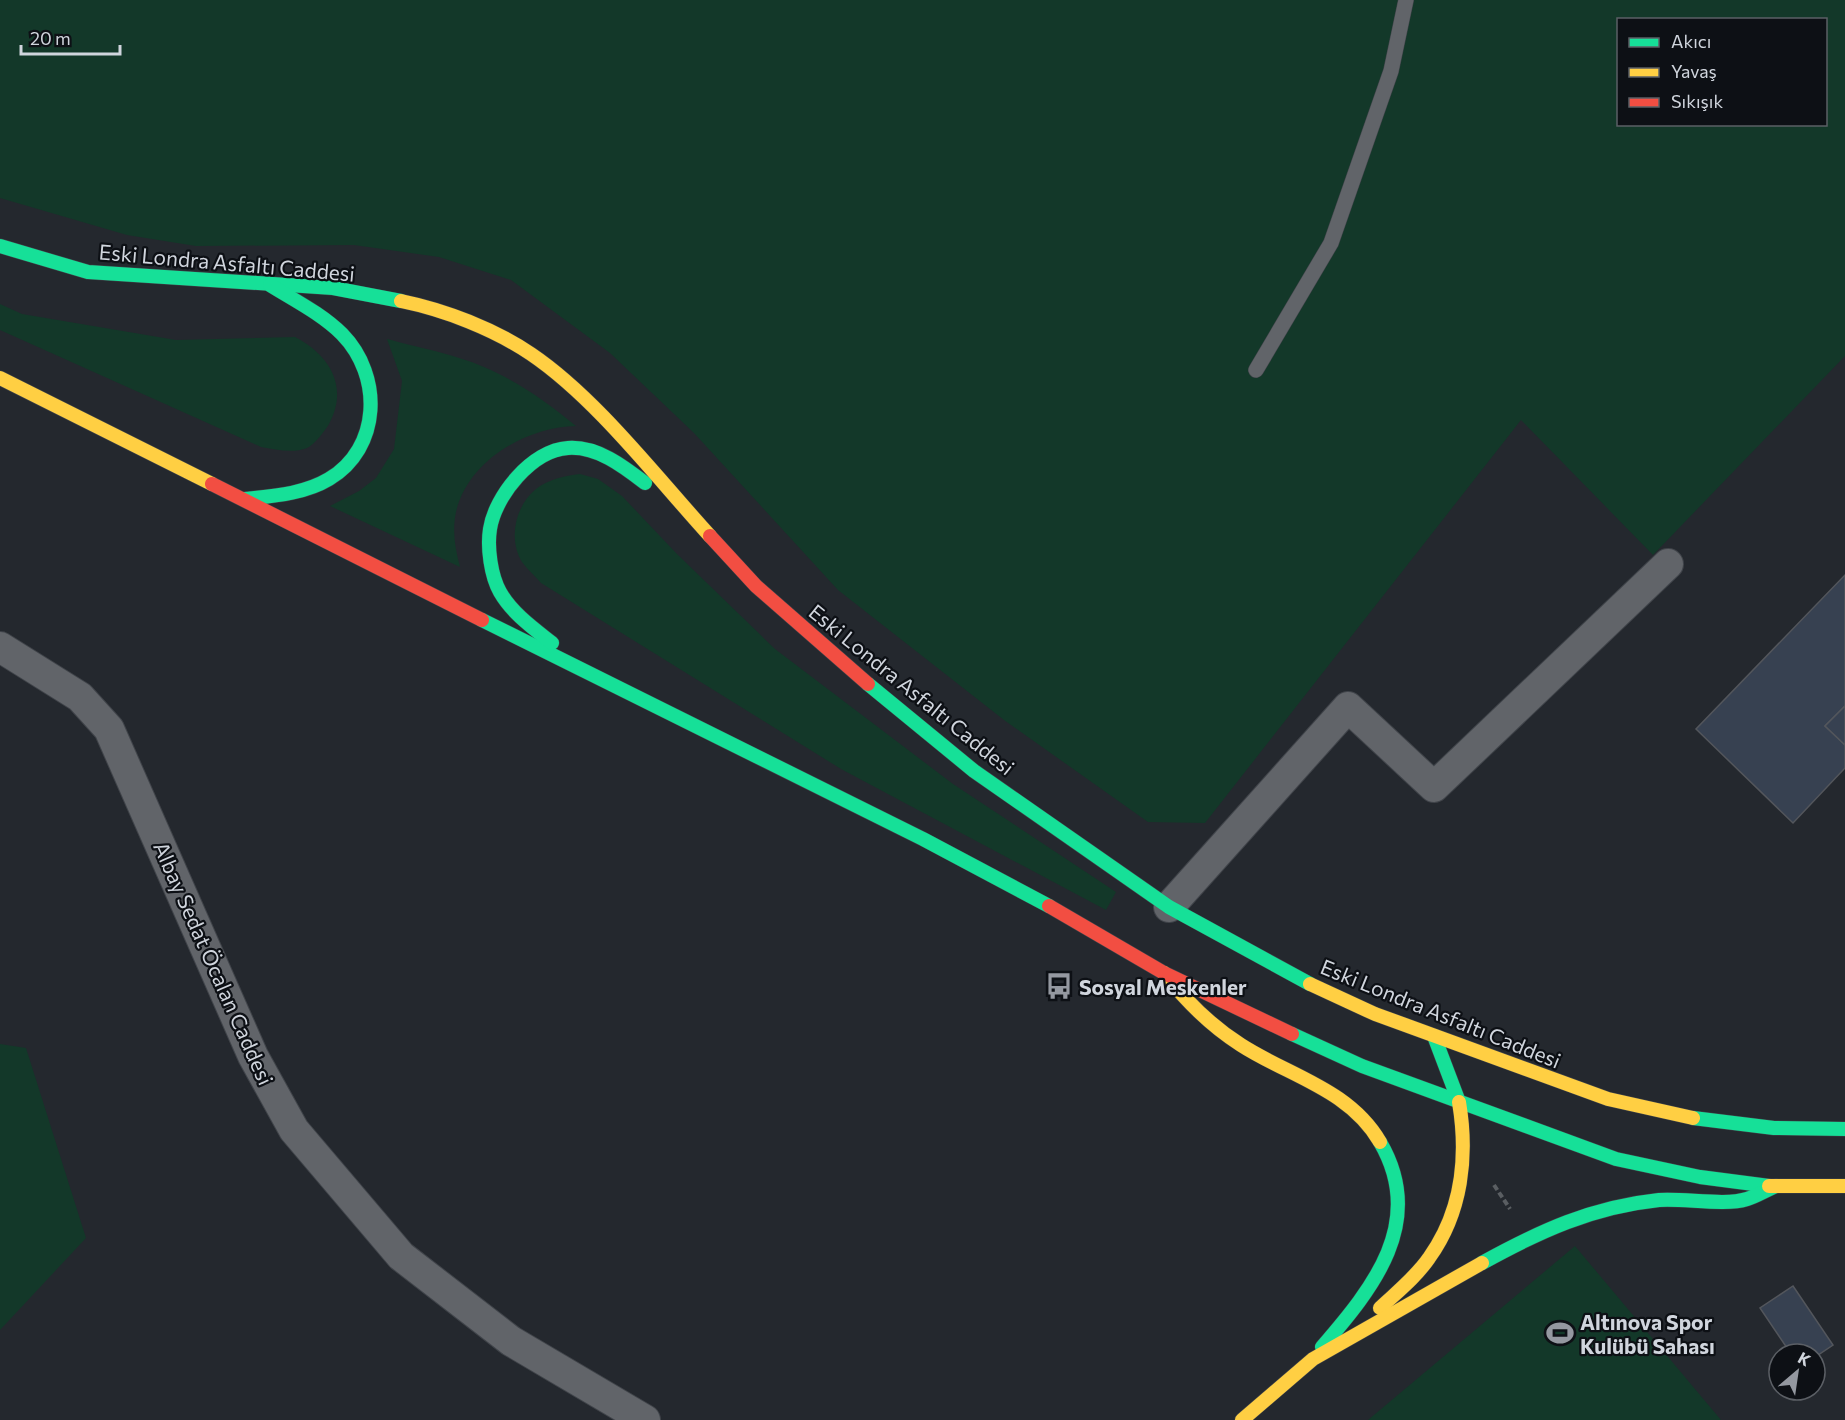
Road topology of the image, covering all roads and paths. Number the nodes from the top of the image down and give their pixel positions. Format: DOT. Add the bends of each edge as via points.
graph roads {
  1 [pos="1406,0"];
  2 [pos="0,246"];
  3 [pos="268,284"];
  4 [pos="1256,370"];
  5 [pos="0,378"];
  6 [pos="245,499"];
  7 [pos="691,519"];
  8 [pos="1668,564"];
  9 [pos="0,647"];
  10 [pos="590,674"];
  11 [pos="1169,907"];
  12 [pos="1164,973"];
  13 [pos="1434,1036"];
  14 [pos="1459,1102"];
  15 [pos="1845,1129"];
  16 [pos="1776,1186"];
  17 [pos="1845,1186"];
  18 [pos="1347,1341"];
  19 [pos="1312,1359"];
  20 [pos="645,1420"];
  21 [pos="1242,1420"];
  1 -- 4 [label="lane" via="1391,71 1331,243"];
  2 -- 3 [label="main road, Eski Londra Asfaltı Caddesi" via="88,272"];
  3 -- 6 [label="main road" via="342,335 357,355 368,378 372,400 370,429 358,454 328,480 288,494"];
  3 -- 7 [label="main road, Eski Londra Asfaltı Caddesi" via="333,288 426,306 531,354 582,396"];
  5 -- 6 [label="main road"];
  6 -- 10 [label="main road"];
  7 -- 10 [label="main road" via="631,472 593,451 565,448 541,458 506,493 490,528 500,590 532,628"];
  7 -- 11 [label="main road, Eski Londra Asfaltı Caddesi" via="756,586 928,734"];
  8 -- 11 [label="street" via="1434,787 1348,707"];
  9 -- 20 [label="street, Albay Sedat Öcalan Caddesi" via="80,697 109,729 253,1056 294,1131 338,1186 401,1256 502,1335"];
  10 -- 12 [label="main road" via="973,865"];
  11 -- 13 [label="main road, Eski Londra Asfaltı Caddesi" via="1313,986"];
  12 -- 14 [label="main road" via="1362,1066"];
  12 -- 19 [label="main road" via="1187,1004 1218,1030 1341,1099 1378,1136 1391,1161 1398,1181 1399,1204 1396,1233 1385,1263 1368,1292"];
  13 -- 14 [label="main road"];
  13 -- 15 [label="main road, Eski Londra Asfaltı Caddesi" via="1608,1099 1709,1122"];
  14 -- 16 [label="main road" via="1616,1159"];
  14 -- 18 [label="main road" via="1465,1159 1443,1238 1413,1277"];
  16 -- 17 [label="main road"];
  16 -- 18 [label="main road" via="1745,1200 1661,1200 1572,1218 1527,1238"];
  18 -- 19 [label="main road"];
  19 -- 21 [label="main road"];
}
